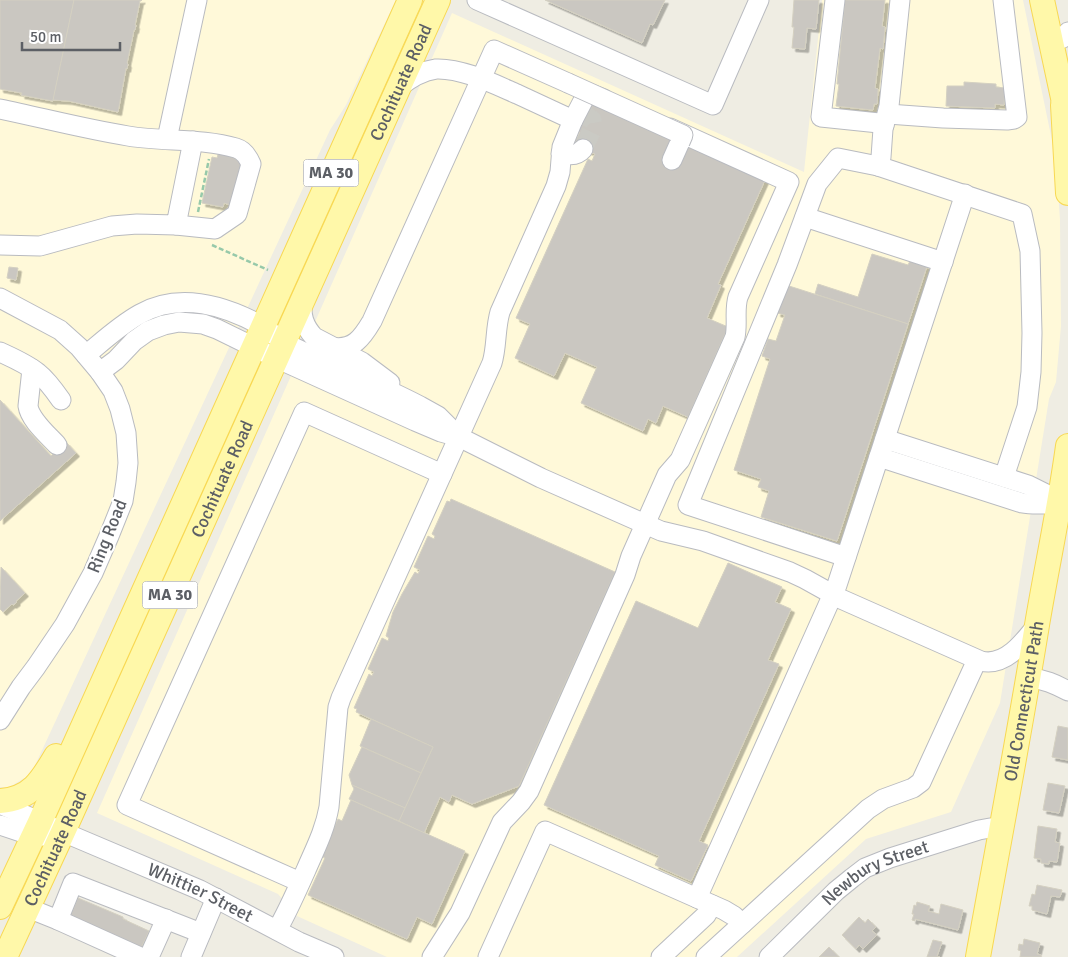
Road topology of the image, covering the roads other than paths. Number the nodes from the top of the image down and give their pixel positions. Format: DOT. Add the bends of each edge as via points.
graph roads {
  1 [pos="197,0"];
  2 [pos="410,0"];
  3 [pos="438,0"];
  4 [pos="478,0"];
  5 [pos="759,0"];
  6 [pos="835,0"];
  7 [pos="900,0"];
  8 [pos="1003,0"];
  9 [pos="1042,0"];
  10 [pos="1060,37"];
  11 [pos="481,78"];
  12 [pos="399,87"];
  13 [pos="1062,94"];
  14 [pos="0,109"];
  15 [pos="578,115"];
  16 [pos="886,120"];
  17 [pos="1068,121"];
  18 [pos="167,139"];
  19 [pos="192,141"];
  20 [pos="583,149"];
  21 [pos="561,153"];
  22 [pos="672,160"];
  23 [pos="878,166"];
  24 [pos="1068,193"];
  25 [pos="965,194"];
  26 [pos="805,217"];
  27 [pos="176,225"];
  28 [pos="0,245"];
  29 [pos="943,262"];
  30 [pos="0,298"];
  31 [pos="303,299"];
  32 [pos="258,336"];
  33 [pos="331,347"];
  34 [pos="280,350"];
  35 [pos="0,352"];
  36 [pos="86,355"];
  37 [pos="32,369"];
  38 [pos="100,372"];
  39 [pos="407,399"];
  40 [pos="61,400"];
  41 [pos="459,437"];
  42 [pos="885,439"];
  43 [pos="57,445"];
  44 [pos="1068,446"];
  45 [pos="879,457"];
  46 [pos="442,474"];
  47 [pos="1004,478"];
  48 [pos="1064,504"];
  49 [pos="645,524"];
  50 [pos="846,556"];
  51 [pos="833,595"];
  52 [pos="1037,625"];
  53 [pos="113,657"];
  54 [pos="977,660"];
  55 [pos="1029,678"];
  56 [pos="21,687"];
  57 [pos="1068,691"];
  58 [pos="0,708"];
  59 [pos="0,720"];
  60 [pos="0,802"];
  61 [pos="0,825"];
  62 [pos="1002,828"];
  63 [pos="36,829"];
  64 [pos="63,832"];
  65 [pos="300,882"];
  66 [pos="216,898"];
  67 [pos="704,902"];
  68 [pos="0,907"];
  69 [pos="28,908"];
  70 [pos="166,919"];
  71 [pos="58,920"];
  72 [pos="742,924"];
  73 [pos="276,930"];
  74 [pos="201,933"];
  75 [pos="6,957"];
  76 [pos="140,957"];
  77 [pos="149,957"];
  78 [pos="191,957"];
  79 [pos="334,957"];
  80 [pos="432,957"];
  81 [pos="488,957"];
  82 [pos="661,957"];
  83 [pos="706,957"];
  84 [pos="769,957"];
  85 [pos="978,957"];
  1 -- 18 [label="street"];
  2 -- 32 [label="main road, Cochituate Road / MA 30"];
  3 -- 12 [label="main road, Cochituate Road / MA 30"];
  4 -- 5 [label="street" via="713,105"];
  6 -- 16 [label="street" via="821,117 879,123"];
  7 -- 16 [label="street"];
  8 -- 16 [label="street" via="1017,117 1011,120"];
  9 -- 10 [label="main road"];
  10 -- 13 [label="main road"];
  11 -- 12 [label="street" via="435,70 416,75"];
  11 -- 15 [label="street"];
  11 -- 22 [label="street, bridge" via="494,50 683,135"];
  11 -- 33 [label="street" via="372,321 355,343"];
  12 -- 31 [label="main road, Cochituate Road / MA 30"];
  13 -- 17 [label="main road"];
  13 -- 24 [label="main road"];
  14 -- 18 [label="street" via="130,136"];
  15 -- 21 [label="street" via="563,142"];
  15 -- 49 [label="street" via="586,95 591,94 789,182 738,297 733,341 680,460 667,475"];
  16 -- 23 [label="street"];
  18 -- 19 [label="street"];
  19 -- 27 [label="street"];
  19 -- 27 [label="street" via="238,148 251,164 237,214 215,228"];
  20 -- 21 [label="street" via="574,155"];
  21 -- 41 [label="street" via="556,186 502,307 492,363"];
  23 -- 25 [label="street"];
  23 -- 26 [label="street" via="838,158 817,184"];
  25 -- 29 [label="street"];
  25 -- 47 [label="street" via="1022,214 1030,252 1032,333 1027,407"];
  26 -- 29 [label="street"];
  26 -- 50 [label="street" via="688,505"];
  27 -- 28 [label="street" via="112,226 40,246"];
  29 -- 42 [label="street"];
  30 -- 36 [label="street, Ring Road" via="60,330"];
  31 -- 33 [label="street" via="302,319 309,332"];
  31 -- 34 [label="main road, Cochituate Road / MA 30"];
  32 -- 34 [label="street"];
  32 -- 36 [label="street" via="230,312 188,302 151,309 133,318"];
  32 -- 38 [label="street" via="203,324 172,323 141,336"];
  32 -- 53 [label="main road, Cochituate Road / MA 30"];
  33 -- 39 [label="street" via="371,368"];
  34 -- 39 [label="street"];
  34 -- 41 [label="street" via="427,426"];
  34 -- 64 [label="main road, Cochituate Road / MA 30"];
  35 -- 37 [label="street"];
  36 -- 38 [label="street, Ring Road"];
  37 -- 40 [label="street"];
  37 -- 43 [label="street" via="29,411"];
  38 -- 56 [label="street, Ring Road" via="118,403 124,425 128,463 122,501 83,591 55,639"];
  39 -- 41 [label="street" via="438,416"];
  41 -- 46 [label="street"];
  41 -- 49 [label="street" via="532,474"];
  42 -- 45 [label="street"];
  42 -- 47 [label="street"];
  44 -- 48 [label="main road, Old Connecticut Path"];
  45 -- 48 [label="street" via="1022,502"];
  45 -- 50 [label="street"];
  46 -- 65 [label="street" via="340,702 329,807 321,836"];
  46 -- 65 [label="street" via="304,412 127,805"];
  47 -- 48 [label="street" via="1036,489"];
  48 -- 52 [label="main road, Old Connecticut Path"];
  49 -- 51 [label="street" via="782,569"];
  49 -- 80 [label="street" via="529,791 502,822 460,913"];
  50 -- 51 [label="street"];
  51 -- 54 [label="street"];
  51 -- 67 [label="street"];
  52 -- 54 [label="street" via="1018,647 1001,659 988,663"];
  52 -- 55 [label="main road, Old Connecticut Path"];
  53 -- 60 [label="main road" via="40,782 23,796"];
  53 -- 63 [label="main road, Cochituate Road / MA 30"];
  54 -- 72 [label="street" via="921,782 868,809"];
  55 -- 57 [label="street" via="1045,680"];
  55 -- 62 [label="main road, Old Connecticut Path"];
  56 -- 58 [label="street, Ring Road"];
  56 -- 59 [label="street, Ring Road"];
  60 -- 63 [label="street"];
  61 -- 63 [label="street"];
  62 -- 84 [label="street, Newbury Street" via="979,830 865,868 836,891"];
  62 -- 85 [label="main road, Old Connecticut Path"];
  63 -- 64 [label="street" via="48,836"];
  63 -- 68 [label="main road, Cochituate Road / MA 30"];
  64 -- 66 [label="street, Whittier Street"];
  64 -- 69 [label="main road, Cochituate Road / MA 30"];
  65 -- 73 [label="street"];
  66 -- 73 [label="street, Whittier Street"];
  66 -- 74 [label="street"];
  67 -- 72 [label="street" via="729,913"];
  67 -- 81 [label="street" via="545,831"];
  67 -- 82 [label="street" via="709,912"];
  69 -- 71 [label="street"];
  69 -- 75 [label="main road, Cochituate Road / MA 30"];
  70 -- 71 [label="street" via="73,883"];
  70 -- 74 [label="street"];
  70 -- 77 [label="street"];
  71 -- 76 [label="street"];
  72 -- 83 [label="street"];
  73 -- 79 [label="street, Whittier Street"];
  74 -- 78 [label="street"];
}
